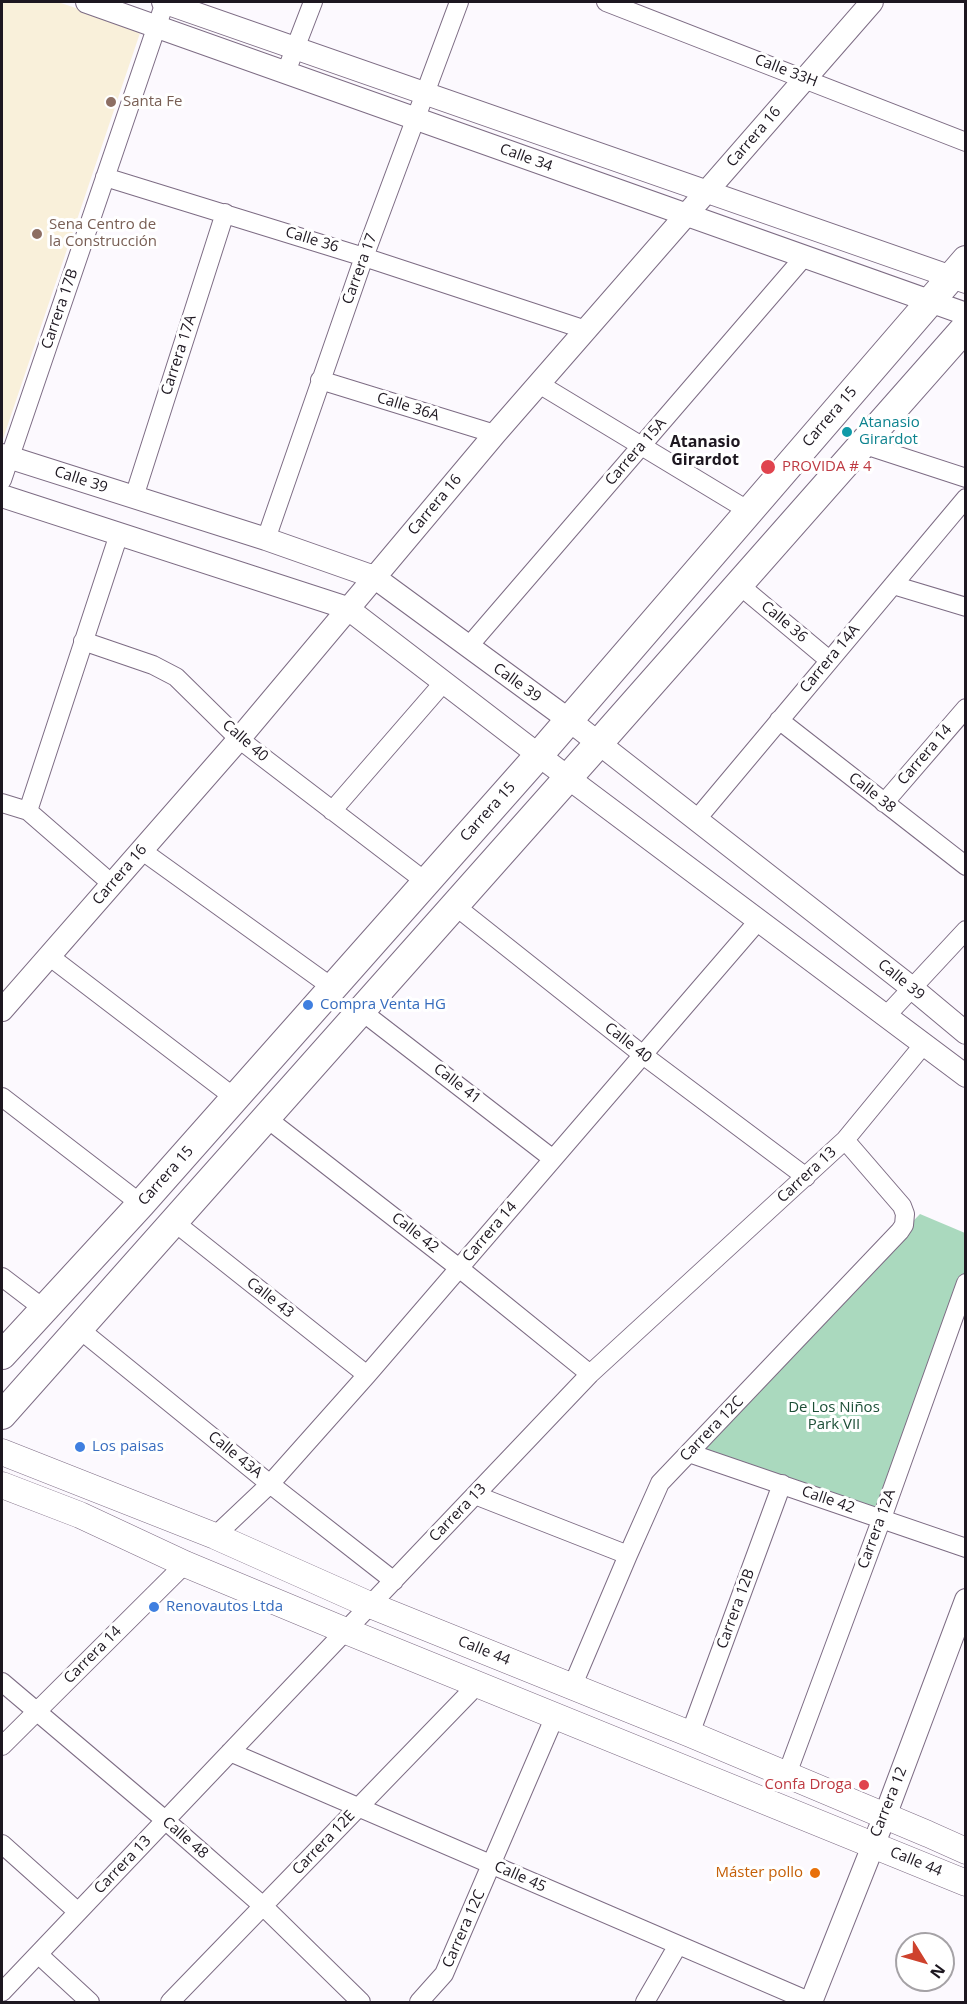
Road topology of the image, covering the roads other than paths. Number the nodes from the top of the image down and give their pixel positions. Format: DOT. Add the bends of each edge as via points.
graph roads {
  1 [pos="87,2"];
  2 [pos="164,2"];
  3 [pos="313,2"];
  4 [pos="459,2"];
  5 [pos="606,2"];
  6 [pos="872,2"];
  7 [pos="157,26"];
  8 [pos="296,48"];
  9 [pos="286,72"];
  10 [pos="805,79"];
  11 [pos="425,93"];
  12 [pos="415,118"];
  13 [pos="966,142"];
  14 [pos="105,177"];
  15 [pos="706,192"];
  16 [pos="225,213"];
  17 [pos="686,215"];
  18 [pos="364,257"];
  19 [pos="804,257"];
  20 [pos="961,273"];
  21 [pos="929,302"];
  22 [pos="966,314"];
  23 [pos="966,327"];
  24 [pos="586,330"];
  25 [pos="320,380"];
  26 [pos="539,384"];
  27 [pos="495,434"];
  28 [pos="862,444"];
  29 [pos="641,446"];
  30 [pos="5,456"];
  31 [pos="966,478"];
  32 [pos="2,480"];
  33 [pos="2,496"];
  34 [pos="134,497"];
  35 [pos="966,498"];
  36 [pos="749,511"];
  37 [pos="119,534"];
  38 [pos="266,539"];
  39 [pos="374,578"];
  40 [pos="738,584"];
  41 [pos="892,585"];
  42 [pos="966,607"];
  43 [pos="347,608"];
  44 [pos="83,641"];
  45 [pos="468,647"];
  46 [pos="829,660"];
  47 [pos="444,682"];
  48 [pos="966,708"];
  49 [pos="569,720"];
  50 [pos="779,720"];
  51 [pos="239,739"];
  52 [pos="598,744"];
  53 [pos="539,755"];
  54 [pos="568,777"];
  55 [pos="2,803"];
  56 [pos="884,803"];
  57 [pos="28,811"];
  58 [pos="332,811"];
  59 [pos="696,820"];
  60 [pos="141,850"];
  61 [pos="966,866"];
  62 [pos="426,882"];
  63 [pos="112,884"];
  64 [pos="454,904"];
  65 [pos="759,920"];
  66 [pos="966,930"];
  67 [pos="49,956"];
  68 [pos="333,987"];
  69 [pos="912,988"];
  70 [pos="2,1010"];
  71 [pos="360,1010"];
  72 [pos="886,1016"];
  73 [pos="966,1033"];
  74 [pos="924,1044"];
  75 [pos="643,1055"];
  76 [pos="966,1076"];
  77 [pos="2,1097"];
  78 [pos="235,1098"];
  79 [pos="265,1117"];
  80 [pos="845,1140"];
  81 [pos="553,1159"];
  82 [pos="806,1177"];
  83 [pos="141,1204"];
  84 [pos="173,1221"];
  85 [pos="459,1268"];
  86 [pos="2,1277"];
  87 [pos="966,1283"];
  88 [pos="44,1309"];
  89 [pos="78,1328"];
  90 [pos="2,1355"];
  91 [pos="590,1374"];
  92 [pos="367,1375"];
  93 [pos="2,1415"];
  94 [pos="2,1452"];
  95 [pos="689,1453"];
  96 [pos="270,1484"];
  97 [pos="782,1484"];
  98 [pos="2,1485"];
  99 [pos="475,1495"];
  100 [pos="882,1518"];
  101 [pos="215,1536"];
  102 [pos="966,1548"];
  103 [pos="628,1555"];
  104 [pos="185,1563"];
  105 [pos="394,1581"];
  106 [pos="966,1600"];
  107 [pos="370,1605"];
  108 [pos="346,1631"];
  109 [pos="966,1639"];
  110 [pos="2,1682"];
  111 [pos="478,1684"];
  112 [pos="572,1687"];
  113 [pos="37,1710"];
  114 [pos="555,1716"];
  115 [pos="690,1734"];
  116 [pos="2,1746"];
  117 [pos="230,1752"];
  118 [pos="787,1774"];
  119 [pos="359,1807"];
  120 [pos="891,1818"];
  121 [pos="165,1820"];
  122 [pos="2,1844"];
  123 [pos="879,1847"];
  124 [pos="966,1851"];
  125 [pos="493,1865"];
  126 [pos="966,1883"];
  127 [pos="263,1906"];
  128 [pos="78,1912"];
  129 [pos="678,1945"];
  130 [pos="38,1954"];
  131 [pos="2,1992"];
  132 [pos="90,2002"];
  133 [pos="170,2002"];
  134 [pos="361,2002"];
  135 [pos="418,2002"];
  136 [pos="645,2002"];
  137 [pos="811,2002"];
  138 [pos="827,2002"];
  1 -- 7 [label="street, Calle 34"];
  2 -- 7 [label="street, Carrera 17B"];
  2 -- 8 [label="street, Calle 34"];
  3 -- 8 [label="street"];
  4 -- 11 [label="street, Carrera 17"];
  5 -- 10 [label="street, Calle 33H"];
  6 -- 10 [label="street, Carrera 16"];
  7 -- 9 [label="street, Calle 34"];
  7 -- 14 [label="street, Carrera 17B"];
  8 -- 9 [label="street"];
  8 -- 11 [label="street, Calle 34"];
  9 -- 12 [label="street, Calle 34"];
  10 -- 13 [label="street, Calle 33H"];
  10 -- 15 [label="street, Carrera 16"];
  11 -- 12 [label="street, Carrera 17"];
  11 -- 15 [label="street, Calle 34"];
  12 -- 17 [label="street, Calle 34"];
  12 -- 18 [label="street, Carrera 17"];
  14 -- 16 [label="street, Calle 36"];
  14 -- 30 [label="street, Carrera 17B"];
  15 -- 17 [label="street, Carrera 16"];
  15 -- 20 [label="street, Calle 34"];
  16 -- 18 [label="street, Calle 36"];
  16 -- 34 [label="street, Carrera 17A"];
  17 -- 19 [label="street, Calle 34"];
  17 -- 24 [label="street, Carrera 16"];
  18 -- 24 [label="street, Calle 36"];
  18 -- 25 [label="street, Carrera 17"];
  19 -- 21 [label="street, Calle 34"];
  19 -- 29 [label="street, Carrera 15A"];
  20 -- 21 [label="main road, Carrera 15"];
  21 -- 22 [label="street, Calle 34"];
  21 -- 36 [label="main road, Carrera 15"];
  23 -- 28 [label="main road"];
  24 -- 26 [label="street, Carrera 16"];
  25 -- 27 [label="street, Calle 36A"];
  25 -- 38 [label="street, Carrera 17"];
  26 -- 27 [label="street, Carrera 16"];
  26 -- 29 [label="street"];
  27 -- 39 [label="street, Carrera 16"];
  28 -- 31 [label="street"];
  28 -- 40 [label="main road"];
  29 -- 36 [label="street"];
  29 -- 45 [label="street, Carrera 15A"];
  30 -- 32 [label="street, Carrera 17B"];
  30 -- 34 [label="street, Calle 39"];
  33 -- 37 [label="street"];
  34 -- 38 [label="street, Calle 39"];
  35 -- 41 [label="street, Carrera 14A"];
  36 -- 49 [label="main road, Carrera 15"];
  37 -- 43 [label="street"];
  37 -- 44 [label="street"];
  38 -- 39 [label="street, Calle 39"];
  39 -- 43 [label="street, Carrera 16"];
  39 -- 45 [label="street, Calle 39"];
  40 -- 46 [label="street, Calle 36"];
  40 -- 52 [label="main road"];
  41 -- 42 [label="street"];
  41 -- 46 [label="street, Carrera 14A"];
  43 -- 47 [label="street"];
  43 -- 51 [label="street, Carrera 16"];
  44 -- 51 [label="street, Calle 40" via="176,677"];
  44 -- 57 [label="street"];
  45 -- 49 [label="street, Calle 39"];
  46 -- 50 [label="street, Carrera 14A"];
  47 -- 53 [label="street"];
  47 -- 58 [label="street"];
  48 -- 56 [label="street, Carrera 14"];
  49 -- 52 [label="street, Calle 39"];
  49 -- 53 [label="main road, Carrera 15"];
  50 -- 56 [label="street, Calle 38"];
  50 -- 59 [label="street, Carrera 14A"];
  51 -- 58 [label="street, Calle 40"];
  51 -- 60 [label="street, Carrera 16"];
  52 -- 54 [label="main road"];
  52 -- 59 [label="street, Calle 39"];
  53 -- 54 [label="street"];
  53 -- 62 [label="main road, Carrera 15"];
  54 -- 64 [label="main road"];
  54 -- 65 [label="street"];
  55 -- 57 [label="street"];
  56 -- 61 [label="street, Calle 38"];
  57 -- 63 [label="street"];
  58 -- 62 [label="street, Calle 40"];
  59 -- 69 [label="street, Calle 39"];
  60 -- 63 [label="street, Carrera 16"];
  60 -- 68 [label="street"];
  62 -- 68 [label="main road, Carrera 15"];
  63 -- 67 [label="street, Carrera 16"];
  64 -- 71 [label="main road"];
  64 -- 75 [label="street, Calle 40"];
  65 -- 72 [label="street"];
  65 -- 75 [label="street, Carrera 14"];
  66 -- 69 [label="street"];
  67 -- 70 [label="street, Carrera 16"];
  67 -- 78 [label="street"];
  68 -- 78 [label="main road, Carrera 15"];
  69 -- 72 [label="street"];
  69 -- 73 [label="street, Calle 39"];
  71 -- 79 [label="main road"];
  71 -- 81 [label="street, Calle 41"];
  72 -- 74 [label="street"];
  74 -- 76 [label="street"];
  74 -- 80 [label="street, Carrera 13"];
  75 -- 81 [label="street, Carrera 14"];
  75 -- 82 [label="street, Calle 40"];
  77 -- 83 [label="street"];
  78 -- 83 [label="main road, Carrera 15"];
  79 -- 84 [label="main road"];
  79 -- 85 [label="street, Calle 42"];
  80 -- 82 [label="street, Carrera 13"];
  80 -- 95 [label="street, Carrera 12C" via="904,1209 900,1231"];
  81 -- 85 [label="street, Carrera 14"];
  82 -- 91 [label="street, Carrera 13"];
  83 -- 88 [label="main road, Carrera 15"];
  84 -- 89 [label="main road"];
  84 -- 92 [label="street, Calle 43"];
  85 -- 91 [label="street, Calle 42"];
  85 -- 92 [label="street, Carrera 14"];
  86 -- 88 [label="street"];
  87 -- 100 [label="street, Carrera 12A"];
  88 -- 90 [label="main road, Carrera 15"];
  89 -- 93 [label="main road"];
  89 -- 96 [label="street, Calle 43A"];
  91 -- 99 [label="street, Carrera 13"];
  92 -- 96 [label="street, Carrera 14"];
  94 -- 101 [label="main road, Calle 44"];
  95 -- 97 [label="street, Calle 42"];
  95 -- 103 [label="street, Carrera 12C" via="660,1483"];
  96 -- 101 [label="street, Carrera 14"];
  96 -- 105 [label="street, Calle 43A"];
  97 -- 100 [label="street, Calle 42"];
  97 -- 115 [label="street, Carrera 12B"];
  98 -- 104 [label="main road, Calle 44" via="81,1515"];
  99 -- 103 [label="street"];
  99 -- 105 [label="street, Carrera 13"];
  100 -- 102 [label="street, Calle 42"];
  100 -- 118 [label="street, Carrera 12A"];
  101 -- 107 [label="main road, Calle 44"];
  103 -- 112 [label="street, Carrera 12C"];
  104 -- 108 [label="main road, Calle 44"];
  104 -- 113 [label="street, Carrera 14"];
  105 -- 107 [label="street, Carrera 13"];
  106 -- 120 [label="street, Carrera 12"];
  107 -- 108 [label="street, Carrera 13"];
  107 -- 112 [label="main road, Calle 44"];
  108 -- 111 [label="main road, Calle 44"];
  108 -- 117 [label="street, Carrera 13"];
  109 -- 120 [label="street, Carrera 12"];
  110 -- 113 [label="street, Calle 48"];
  111 -- 114 [label="main road, Calle 44"];
  111 -- 119 [label="street, Carrera 12E"];
  112 -- 115 [label="main road, Calle 44"];
  113 -- 116 [label="street, Carrera 14"];
  113 -- 121 [label="street, Calle 48"];
  114 -- 123 [label="main road, Calle 44"];
  114 -- 125 [label="street, Carrera 12C"];
  115 -- 118 [label="main road, Calle 44"];
  117 -- 119 [label="street, Calle 45"];
  117 -- 121 [label="street, Carrera 13"];
  118 -- 120 [label="main road, Calle 44"];
  119 -- 125 [label="street, Calle 45"];
  119 -- 127 [label="street, Carrera 12E"];
  120 -- 123 [label="street, Carrera 12"];
  120 -- 124 [label="main road, Calle 44"];
  121 -- 127 [label="street, Calle 48"];
  121 -- 128 [label="street, Carrera 13"];
  122 -- 128 [label="street"];
  123 -- 126 [label="main road, Calle 44"];
  123 -- 137 [label="street, Carrera 12"];
  123 -- 138 [label="street, Carrera 12"];
  125 -- 129 [label="street, Calle 45"];
  125 -- 135 [label="street, Carrera 12C" via="444,1974"];
  127 -- 133 [label="street, Carrera 12E"];
  127 -- 134 [label="street, Calle 48"];
  128 -- 130 [label="street, Carrera 13"];
  129 -- 136 [label="street"];
  129 -- 137 [label="street, Calle 45"];
  130 -- 131 [label="street, Carrera 13"];
  130 -- 132 [label="street"];
}
